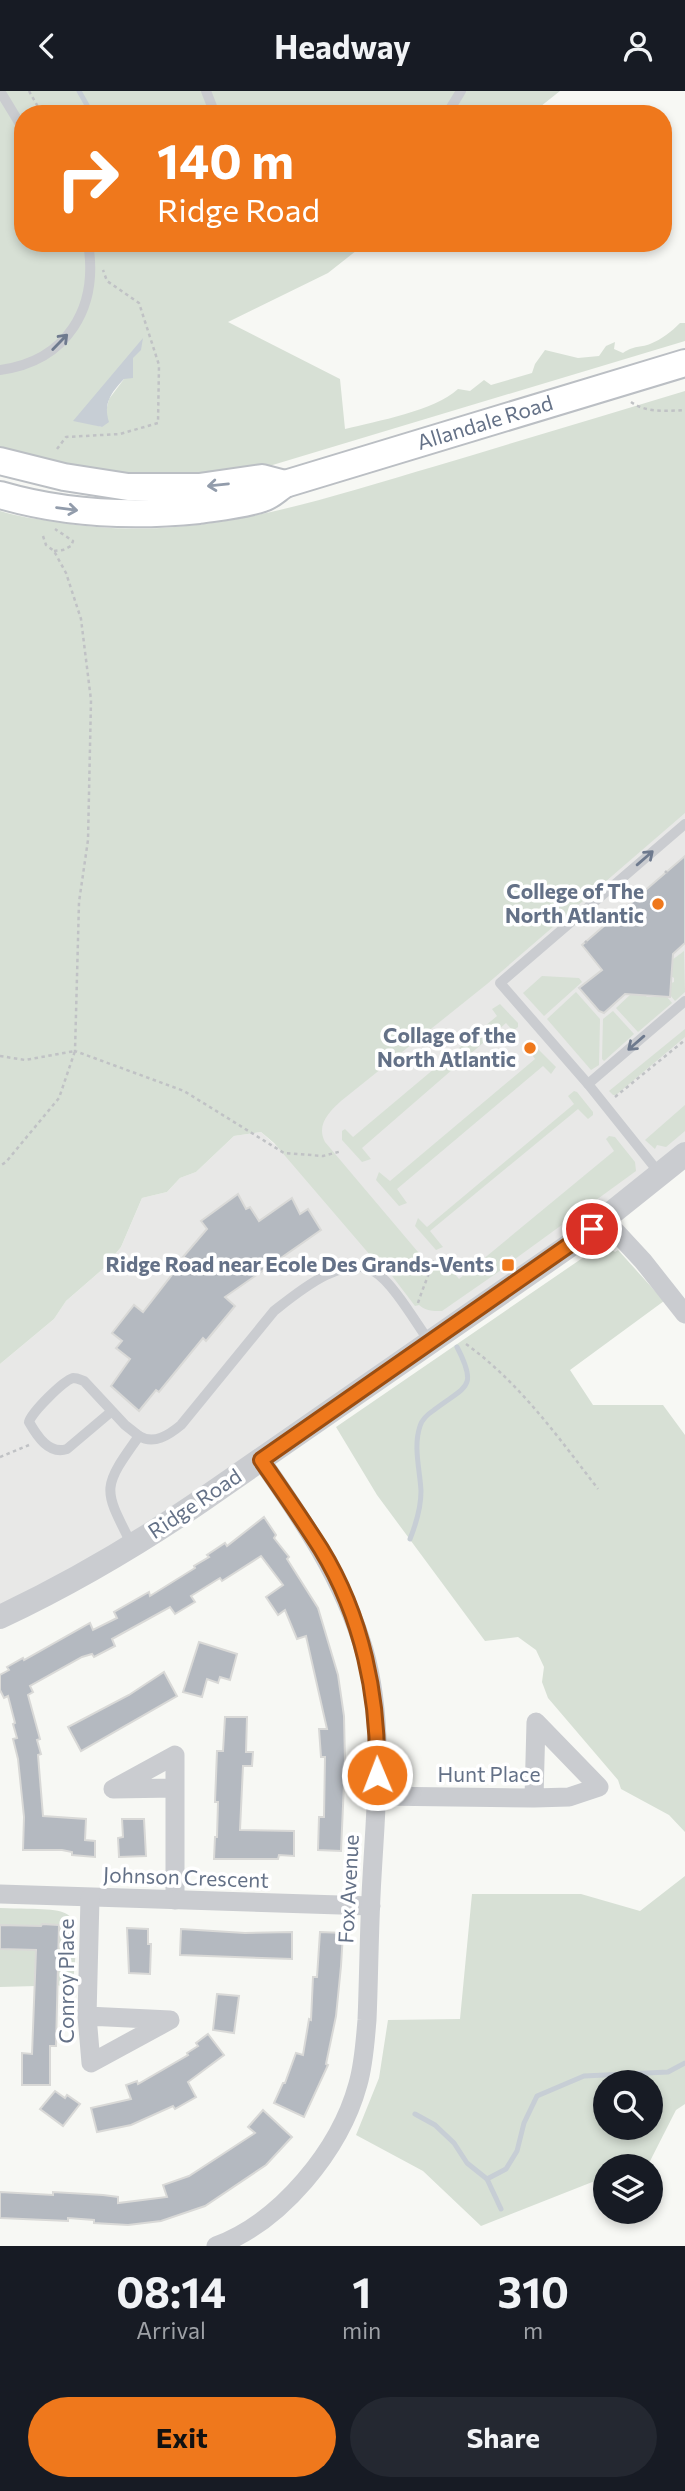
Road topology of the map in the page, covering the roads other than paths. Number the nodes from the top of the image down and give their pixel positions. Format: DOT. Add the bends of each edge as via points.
graph roads {
  1 [pos="1,91"];
  2 [pos="14,113"];
  3 [pos="89,252"];
  4 [pos="685,363"];
  5 [pos="0,370"];
  6 [pos="0,461"];
  7 [pos="285,484"];
  8 [pos="0,495"];
  9 [pos="685,824"];
  10 [pos="685,1001"];
  11 [pos="588,1084"];
  12 [pos="685,1154"];
  13 [pos="661,1174"];
  14 [pos="605,1220"];
  15 [pos="685,1314"];
  16 [pos="437,1336"];
  17 [pos="111,1411"];
  18 [pos="139,1436"];
  19 [pos="261,1460"];
  20 [pos="132,1545"];
  21 [pos="0,1617"];
  22 [pos="175,1788"];
  23 [pos="377,1796"];
  24 [pos="534,1798"];
  25 [pos="0,1894"];
  26 [pos="90,1898"];
  27 [pos="175,1900"];
  28 [pos="370,1906"];
  29 [pos="87,2016"];
  30 [pos="216,2246"];
  1 -- 2 [label="lane"];
  5 -- 3 [label="lane, one-way" via="31,363 56,348 76,325 88,297"];
  4 -- 7 [label="main road, Allandale Road"];
  7 -- 6 [label="main road, Allandale Road, one-way" via="262,478 199,487 128,487"];
  8 -- 7 [label="main road, Allandale Road, one-way" via="71,510 149,514 265,498"];
  11 -- 9 [label="lane, one-way" via="500,983"];
  10 -- 11 [label="lane, one-way"];
  11 -- 13 [label="lane"];
  12 -- 13 [label="street, Ridge Road"];
  13 -- 14 [label="street, Ridge Road"];
  14 -- 15 [label="street"];
  14 -- 16 [label="street, Ridge Road"];
  16 -- 18 [label="lane" via="375,1271 351,1266 337,1270 274,1311 181,1425 159,1439"];
  16 -- 19 [label="street, Ridge Road"];
  17 -- 17 [label="lane" via="84,1381 73,1378 32,1413 29,1422 58,1452"];
  17 -- 18 [label="lane"];
  18 -- 20 [label="lane" via="110,1486 112,1506"];
  19 -- 20 [label="street, Ridge Road"];
  19 -- 23 [label="street, Fox Avenue" via="338,1581 364,1651 378,1754"];
  20 -- 21 [label="street, Ridge Road"];
  22 -- 27 [label="street"];
  23 -- 24 [label="street, Hunt Place"];
  23 -- 28 [label="street, Fox Avenue"];
  24 -- 24 [label="street, Hunt Place" via="569,1797 599,1787 536,1722"];
  25 -- 26 [label="street, Johnson Crescent"];
  26 -- 27 [label="street, Johnson Crescent"];
  26 -- 29 [label="street, Conroy Place"];
  27 -- 28 [label="street, Johnson Crescent"];
  28 -- 30 [label="street, Fox Avenue" via="364,2055 358,2086 341,2127 296,2190 256,2225"];
  29 -- 29 [label="street, Conroy Place" via="91,2063 170,2020"];
}
